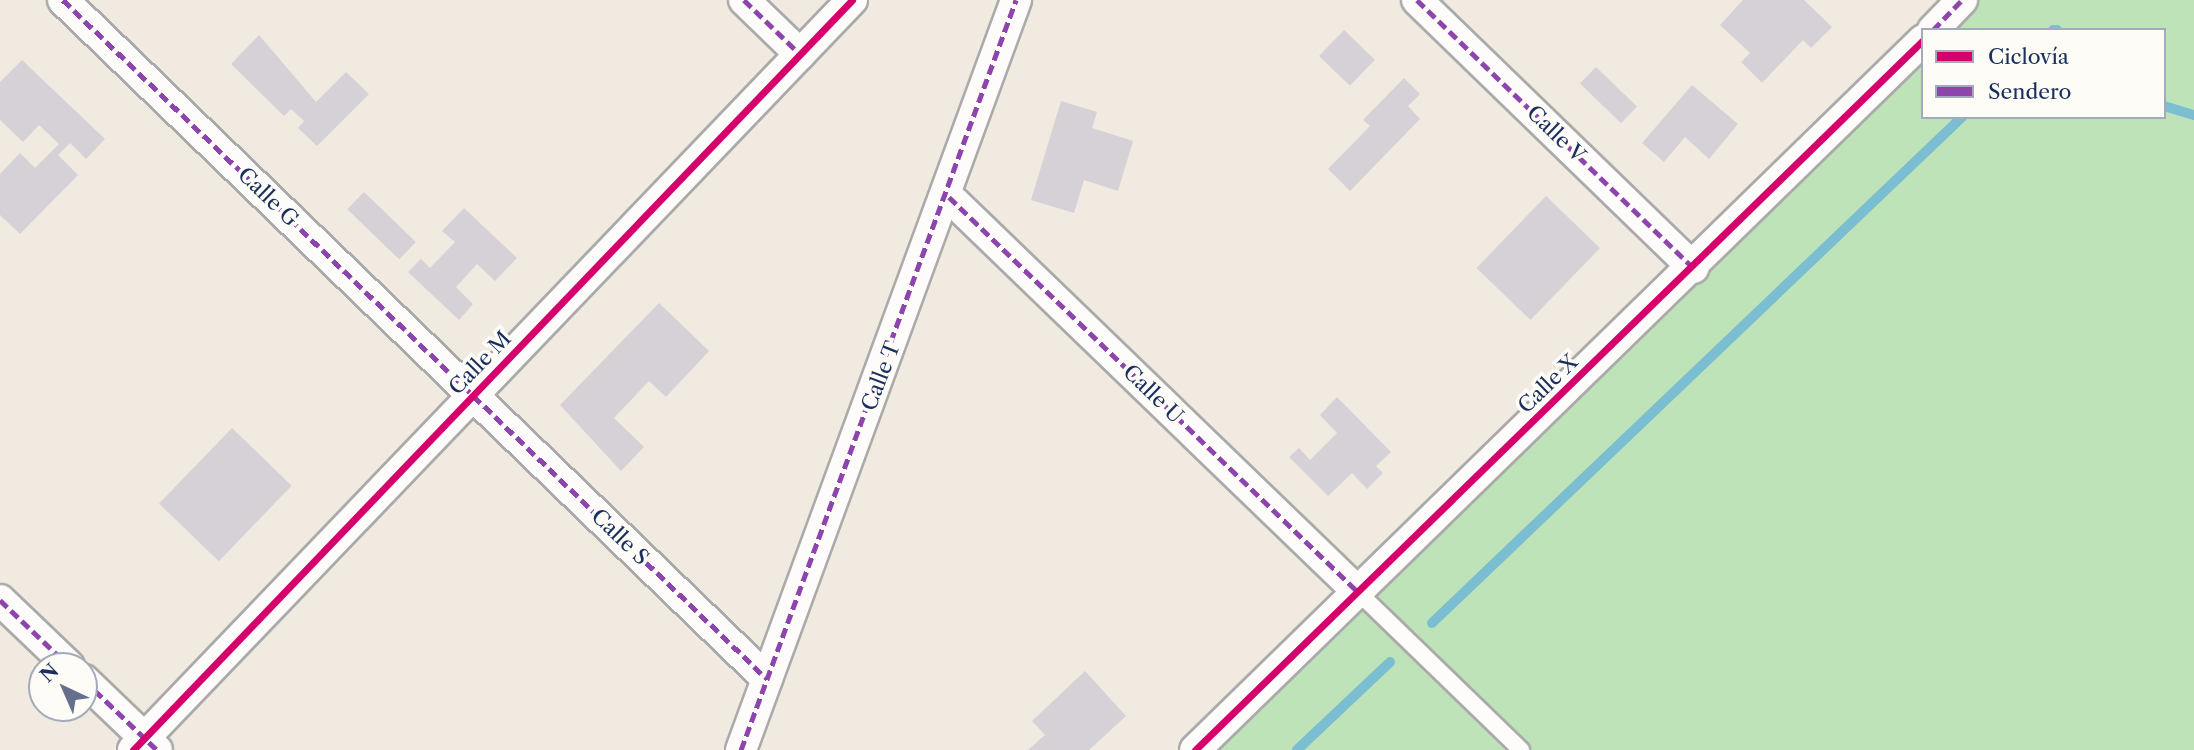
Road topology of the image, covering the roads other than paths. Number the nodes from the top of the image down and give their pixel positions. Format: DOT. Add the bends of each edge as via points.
graph roads {
  1 [pos="63,0"];
  2 [pos="744,0"];
  3 [pos="852,0"];
  4 [pos="1016,0"];
  5 [pos="1418,0"];
  6 [pos="1962,0"];
  7 [pos="1935,28"];
  8 [pos="1921,42"];
  9 [pos="800,54"];
  10 [pos="948,197"];
  11 [pos="1694,268"];
  12 [pos="473,395"];
  13 [pos="1358,592"];
  14 [pos="0,600"];
  15 [pos="54,652"];
  16 [pos="767,679"];
  17 [pos="98,695"];
  18 [pos="145,746"];
  19 [pos="741,750"];
  20 [pos="1195,750"];
  21 [pos="1521,750"];
  1 -- 12 [label="street, Calle G"];
  2 -- 9 [label="street"];
  3 -- 9 [label="street, Calle M"];
  4 -- 10 [label="street, Calle T"];
  5 -- 11 [label="street, Calle V"];
  6 -- 7 [label="street"];
  8 -- 11 [label="street, Calle X"];
  9 -- 12 [label="street, Calle M"];
  10 -- 13 [label="street, Calle U"];
  10 -- 16 [label="street, Calle T"];
  11 -- 13 [label="street, Calle X"];
  12 -- 16 [label="street, Calle S"];
  12 -- 18 [label="street, Calle M"];
  13 -- 20 [label="street, Calle X"];
  13 -- 21 [label="lane"];
  14 -- 15 [label="street"];
  16 -- 19 [label="street, Calle T"];
  17 -- 18 [label="street"];
}
